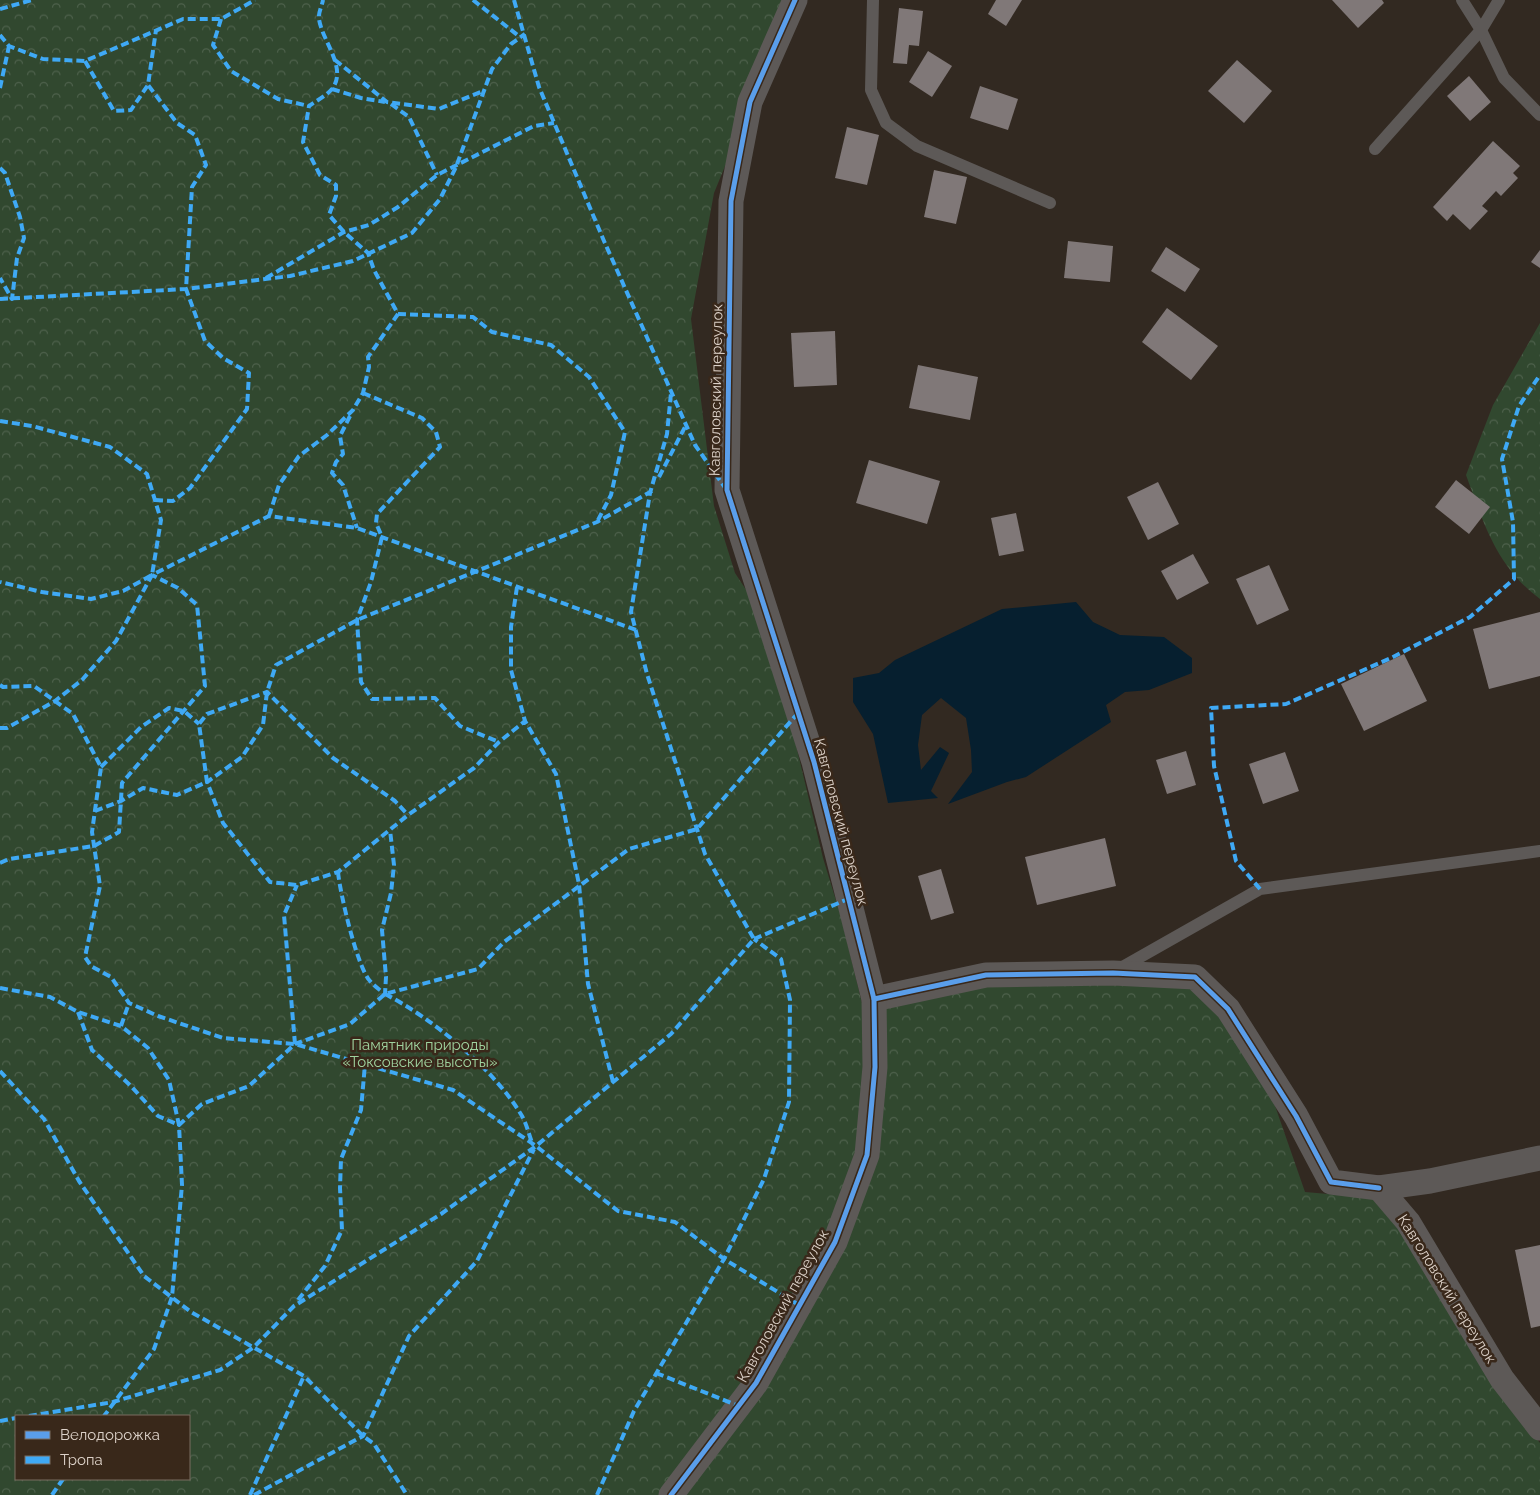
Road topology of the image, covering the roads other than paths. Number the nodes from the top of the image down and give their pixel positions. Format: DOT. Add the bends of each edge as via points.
graph roads {
  1 [pos="795,0"];
  2 [pos="873,0"];
  3 [pos="1462,0"];
  4 [pos="1499,0"];
  5 [pos="1481,30"];
  6 [pos="1540,115"];
  7 [pos="1376,149"];
  8 [pos="1050,203"];
  9 [pos="1540,851"];
  10 [pos="1113,973"];
  11 [pos="874,999"];
  12 [pos="1540,1158"];
  13 [pos="1379,1188"];
  14 [pos="1540,1428"];
  15 [pos="671,1495"];
  1 -- 11 [label="street, Кавголовский переулок" via="750,102 731,201 727,490 814,762"];
  2 -- 8 [label="lane" via="871,90 886,123 917,146"];
  3 -- 5 [label="lane"];
  4 -- 5 [label="lane"];
  5 -- 6 [label="lane" via="1504,78"];
  5 -- 7 [label="lane"];
  9 -- 10 [label="lane" via="1260,889"];
  10 -- 11 [label="street" via="986,974"];
  10 -- 13 [label="street" via="1195,977 1228,1009 1296,1116 1331,1182"];
  11 -- 15 [label="street, Кавголовский переулок" via="875,1067 867,1155 835,1242 756,1382"];
  12 -- 13 [label="street"];
  13 -- 14 [label="street, Кавголовский переулок" via="1408,1222 1502,1379"];
}
